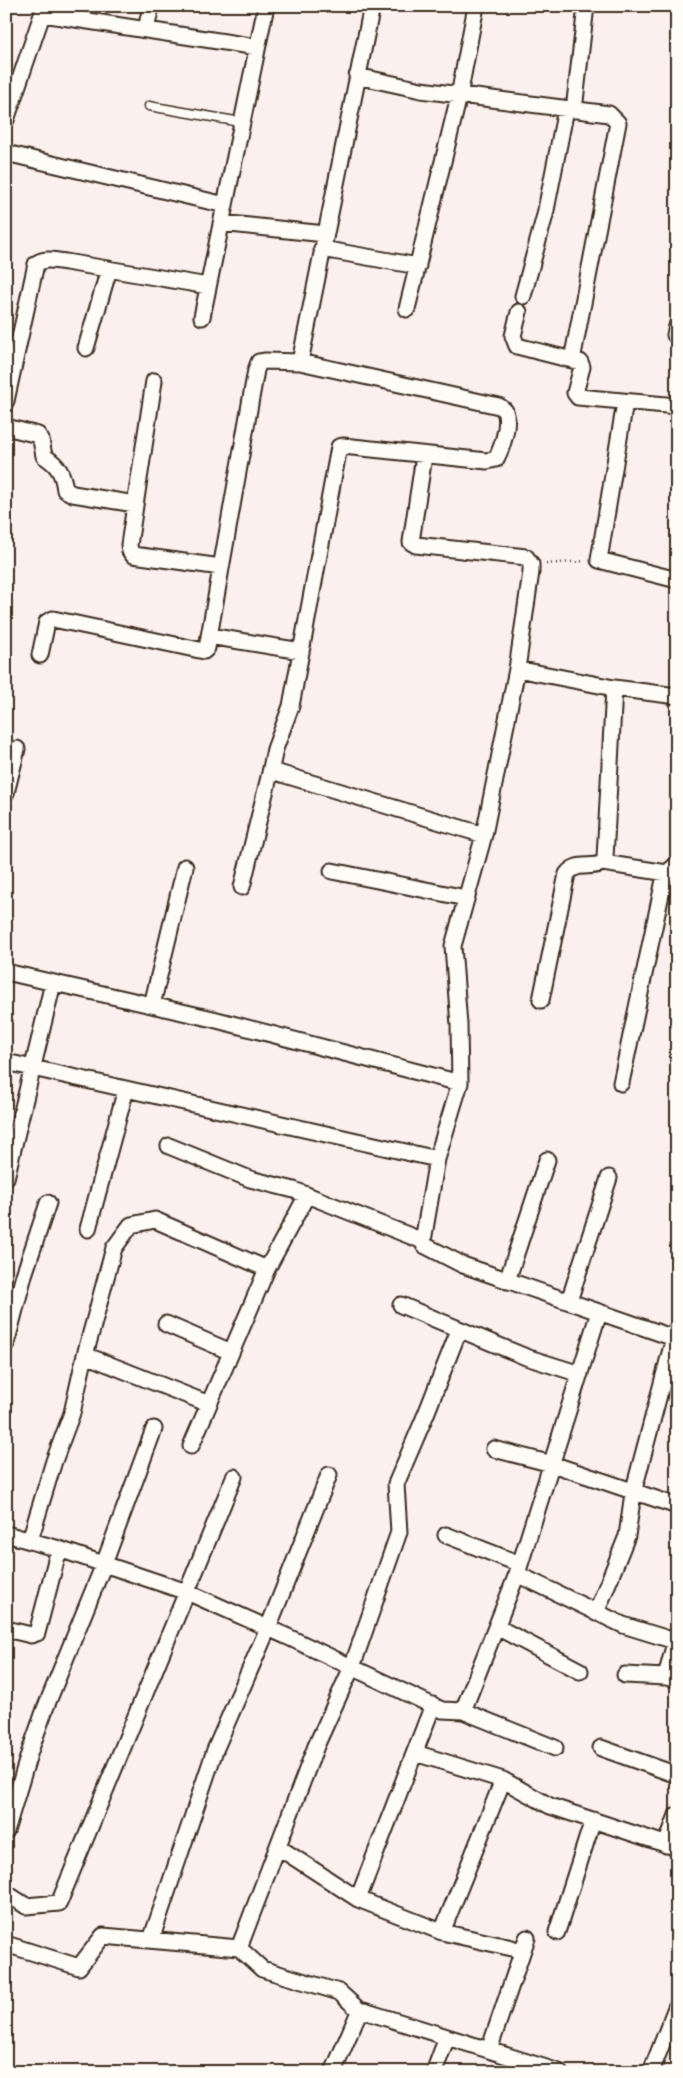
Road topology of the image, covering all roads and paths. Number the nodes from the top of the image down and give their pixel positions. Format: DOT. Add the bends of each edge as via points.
graph roads {
  1 [pos="151,6"];
  2 [pos="266,6"];
  3 [pos="372,6"];
  4 [pos="476,6"];
  5 [pos="586,6"];
  6 [pos="44,10"];
  7 [pos="146,30"];
  8 [pos="257,47"];
  9 [pos="357,76"];
  10 [pos="459,96"];
  11 [pos="148,106"];
  12 [pos="570,110"];
  13 [pos="6,120"];
  14 [pos="242,122"];
  15 [pos="6,153"];
  16 [pos="225,205"];
  17 [pos="221,222"];
  18 [pos="324,242"];
  19 [pos="418,266"];
  20 [pos="109,269"];
  21 [pos="208,286"];
  22 [pos="523,296"];
  23 [pos="407,309"];
  24 [pos="519,312"];
  25 [pos="202,317"];
  26 [pos="86,348"];
  27 [pos="572,360"];
  28 [pos="300,362"];
  29 [pos="154,381"];
  30 [pos="6,401"];
  31 [pos="626,402"];
  32 [pos="677,406"];
  33 [pos="6,428"];
  34 [pos="424,456"];
  35 [pos="135,504"];
  36 [pos="599,560"];
  37 [pos="531,564"];
  38 [pos="221,567"];
  39 [pos="677,580"];
  40 [pos="209,636"];
  41 [pos="301,651"];
  42 [pos="40,655"];
  43 [pos="517,669"];
  44 [pos="614,688"];
  45 [pos="677,696"];
  46 [pos="17,749"];
  47 [pos="270,773"];
  48 [pos="6,793"];
  49 [pos="484,835"];
  50 [pos="603,863"];
  51 [pos="185,867"];
  52 [pos="672,869"];
  53 [pos="332,871"];
  54 [pos="242,887"];
  55 [pos="466,898"];
  56 [pos="6,972"];
  57 [pos="53,983"];
  58 [pos="541,1000"];
  59 [pos="152,1005"];
  60 [pos="6,1062"];
  61 [pos="34,1068"];
  62 [pos="460,1083"];
  63 [pos="620,1083"];
  64 [pos="126,1089"];
  65 [pos="169,1146"];
  66 [pos="437,1159"];
  67 [pos="547,1160"];
  68 [pos="6,1178"];
  69 [pos="609,1178"];
  70 [pos="306,1195"];
  71 [pos="48,1203"];
  72 [pos="88,1229"];
  73 [pos="422,1241"];
  74 [pos="267,1269"];
  75 [pos="507,1281"];
  76 [pos="569,1301"];
  77 [pos="401,1305"];
  78 [pos="599,1312"];
  79 [pos="10,1315"];
  80 [pos="166,1324"];
  81 [pos="459,1330"];
  82 [pos="676,1335"];
  83 [pos="6,1344"];
  84 [pos="231,1352"];
  85 [pos="85,1355"];
  86 [pos="580,1374"];
  87 [pos="209,1404"];
  88 [pos="154,1429"];
  89 [pos="191,1446"];
  90 [pos="494,1449"];
  91 [pos="552,1464"];
  92 [pos="328,1474"];
  93 [pos="234,1477"];
  94 [pos="633,1493"];
  95 [pos="677,1506"];
  96 [pos="6,1534"];
  97 [pos="446,1535"];
  98 [pos="30,1540"];
  99 [pos="59,1549"];
  100 [pos="104,1564"];
  101 [pos="519,1569"];
  102 [pos="187,1592"];
  103 [pos="596,1613"];
  104 [pos="497,1627"];
  105 [pos="268,1628"];
  106 [pos="6,1629"];
  107 [pos="676,1638"];
  108 [pos="352,1667"];
  109 [pos="580,1671"];
  110 [pos="624,1676"];
  111 [pos="671,1678"];
  112 [pos="433,1705"];
  113 [pos="463,1711"];
  114 [pos="555,1748"];
  115 [pos="601,1748"];
  116 [pos="415,1753"];
  117 [pos="677,1776"];
  118 [pos="503,1780"];
  119 [pos="677,1815"];
  120 [pos="593,1820"];
  121 [pos="6,1831"];
  122 [pos="278,1847"];
  123 [pos="672,1847"];
  124 [pos="6,1893"];
  125 [pos="358,1899"];
  126 [pos="442,1932"];
  127 [pos="557,1932"];
  128 [pos="527,1938"];
  129 [pos="151,1940"];
  130 [pos="6,1944"];
  131 [pos="239,1948"];
  132 [pos="512,1948"];
  133 [pos="677,2005"];
  134 [pos="360,2011"];
  135 [pos="448,2037"];
  136 [pos="490,2050"];
  137 [pos="520,2066"];
  138 [pos="333,2072"];
  139 [pos="434,2072"];
  140 [pos="559,2072"];
  141 [pos="651,2072"];
  1 -- 7 [label="street"];
  2 -- 8 [label="street"];
  3 -- 9 [label="street"];
  4 -- 10 [label="street"];
  5 -- 12 [label="street"];
  6 -- 7 [label="street"];
  6 -- 13 [label="street"];
  7 -- 8 [label="street"];
  8 -- 14 [label="street"];
  9 -- 10 [label="street"];
  9 -- 18 [label="street"];
  10 -- 12 [label="street"];
  10 -- 19 [label="street"];
  11 -- 14 [label="lane"];
  12 -- 22 [label="street"];
  12 -- 27 [label="street" via="609,114 618,123"];
  14 -- 16 [label="street"];
  15 -- 16 [label="street"];
  16 -- 17 [label="street"];
  17 -- 18 [label="street"];
  17 -- 21 [label="street"];
  18 -- 19 [label="street"];
  18 -- 28 [label="street"];
  19 -- 23 [label="street"];
  20 -- 21 [label="street"];
  20 -- 26 [label="street"];
  20 -- 30 [label="street" via="43,260 36,264"];
  21 -- 25 [label="street"];
  24 -- 27 [label="street" via="513,336 517,346"];
  27 -- 31 [label="street" via="580,362 582,367 575,392 578,397"];
  28 -- 34 [label="street" via="500,406 505,411 506,424 499,453 493,460"];
  28 -- 38 [label="street" via="259,362"];
  29 -- 35 [label="street"];
  31 -- 32 [label="street"];
  31 -- 36 [label="street"];
  33 -- 35 [label="street" via="38,435 44,456 56,464 63,475 65,490 72,494"];
  34 -- 37 [label="street" via="411,542 526,557"];
  34 -- 41 [label="street" via="344,446 337,450"];
  35 -- 38 [label="street" via="129,545 133,555"];
  36 -- 37 [label="path"];
  36 -- 39 [label="street"];
  37 -- 43 [label="street"];
  38 -- 40 [label="street"];
  40 -- 41 [label="street"];
  40 -- 42 [label="street" via="204,651 53,619 47,622"];
  41 -- 47 [label="street" via="291,706"];
  43 -- 44 [label="street"];
  43 -- 49 [label="street"];
  44 -- 45 [label="street"];
  44 -- 50 [label="street" via="606,858"];
  46 -- 48 [label="street"];
  47 -- 49 [label="street"];
  47 -- 54 [label="street"];
  49 -- 55 [label="street"];
  50 -- 52 [label="street"];
  50 -- 58 [label="street" via="578,866 567,874"];
  51 -- 59 [label="street"];
  52 -- 63 [label="street" via="664,880"];
  53 -- 55 [label="street"];
  55 -- 62 [label="street" via="453,946"];
  56 -- 57 [label="street"];
  57 -- 59 [label="street"];
  57 -- 61 [label="street"];
  59 -- 62 [label="street"];
  60 -- 61 [label="street"];
  61 -- 64 [label="street"];
  61 -- 68 [label="street"];
  62 -- 66 [label="street"];
  64 -- 66 [label="street"];
  64 -- 72 [label="street"];
  65 -- 70 [label="street" via="250,1179"];
  66 -- 73 [label="street"];
  67 -- 75 [label="street"];
  69 -- 76 [label="street"];
  70 -- 73 [label="street"];
  70 -- 74 [label="street"];
  71 -- 79 [label="street"];
  73 -- 75 [label="street" via="432,1251"];
  74 -- 84 [label="street"];
  74 -- 85 [label="street" via="155,1220 131,1225 114,1248"];
  75 -- 76 [label="street"];
  76 -- 78 [label="street"];
  77 -- 81 [label="street"];
  78 -- 82 [label="street"];
  78 -- 86 [label="street"];
  79 -- 83 [label="street"];
  80 -- 84 [label="street"];
  81 -- 86 [label="street"];
  81 -- 108 [label="street" via="396,1484 399,1532"];
  82 -- 94 [label="street"];
  84 -- 87 [label="street"];
  85 -- 87 [label="street"];
  85 -- 98 [label="street" via="72,1413"];
  86 -- 91 [label="street"];
  87 -- 89 [label="street"];
  88 -- 100 [label="street"];
  90 -- 91 [label="street"];
  91 -- 94 [label="street"];
  91 -- 101 [label="street"];
  92 -- 105 [label="street"];
  93 -- 102 [label="street"];
  94 -- 95 [label="street"];
  94 -- 103 [label="street" via="627,1536"];
  96 -- 98 [label="street"];
  97 -- 101 [label="street"];
  98 -- 99 [label="street"];
  99 -- 100 [label="street"];
  99 -- 106 [label="street" via="37,1633"];
  100 -- 102 [label="street"];
  100 -- 121 [label="street" via="42,1717"];
  101 -- 103 [label="street"];
  101 -- 104 [label="street"];
  102 -- 105 [label="street"];
  102 -- 124 [label="street" via="59,1903 26,1906"];
  103 -- 107 [label="street" via="623,1625"];
  104 -- 109 [label="street"];
  104 -- 113 [label="street"];
  105 -- 108 [label="street"];
  105 -- 129 [label="street" via="215,1750"];
  107 -- 111 [label="street"];
  108 -- 112 [label="street"];
  108 -- 122 [label="street" via="316,1746"];
  110 -- 111 [label="street"];
  112 -- 113 [label="street" via="442,1710"];
  112 -- 116 [label="street"];
  113 -- 114 [label="street"];
  115 -- 117 [label="street"];
  116 -- 118 [label="street"];
  116 -- 125 [label="street"];
  118 -- 120 [label="street" via="550,1806"];
  118 -- 126 [label="street"];
  119 -- 123 [label="street"];
  120 -- 123 [label="street"];
  120 -- 127 [label="street"];
  122 -- 125 [label="street"];
  122 -- 131 [label="street"];
  125 -- 126 [label="street"];
  126 -- 132 [label="street"];
  128 -- 136 [label="street"];
  129 -- 130 [label="street" via="103,1936 79,1967"];
  129 -- 131 [label="street"];
  131 -- 134 [label="street" via="262,1969 339,1992"];
  133 -- 141 [label="street"];
  134 -- 135 [label="street"];
  134 -- 138 [label="street"];
  135 -- 136 [label="street"];
  135 -- 139 [label="street"];
  136 -- 137 [label="street"];
  137 -- 140 [label="street"];
}
